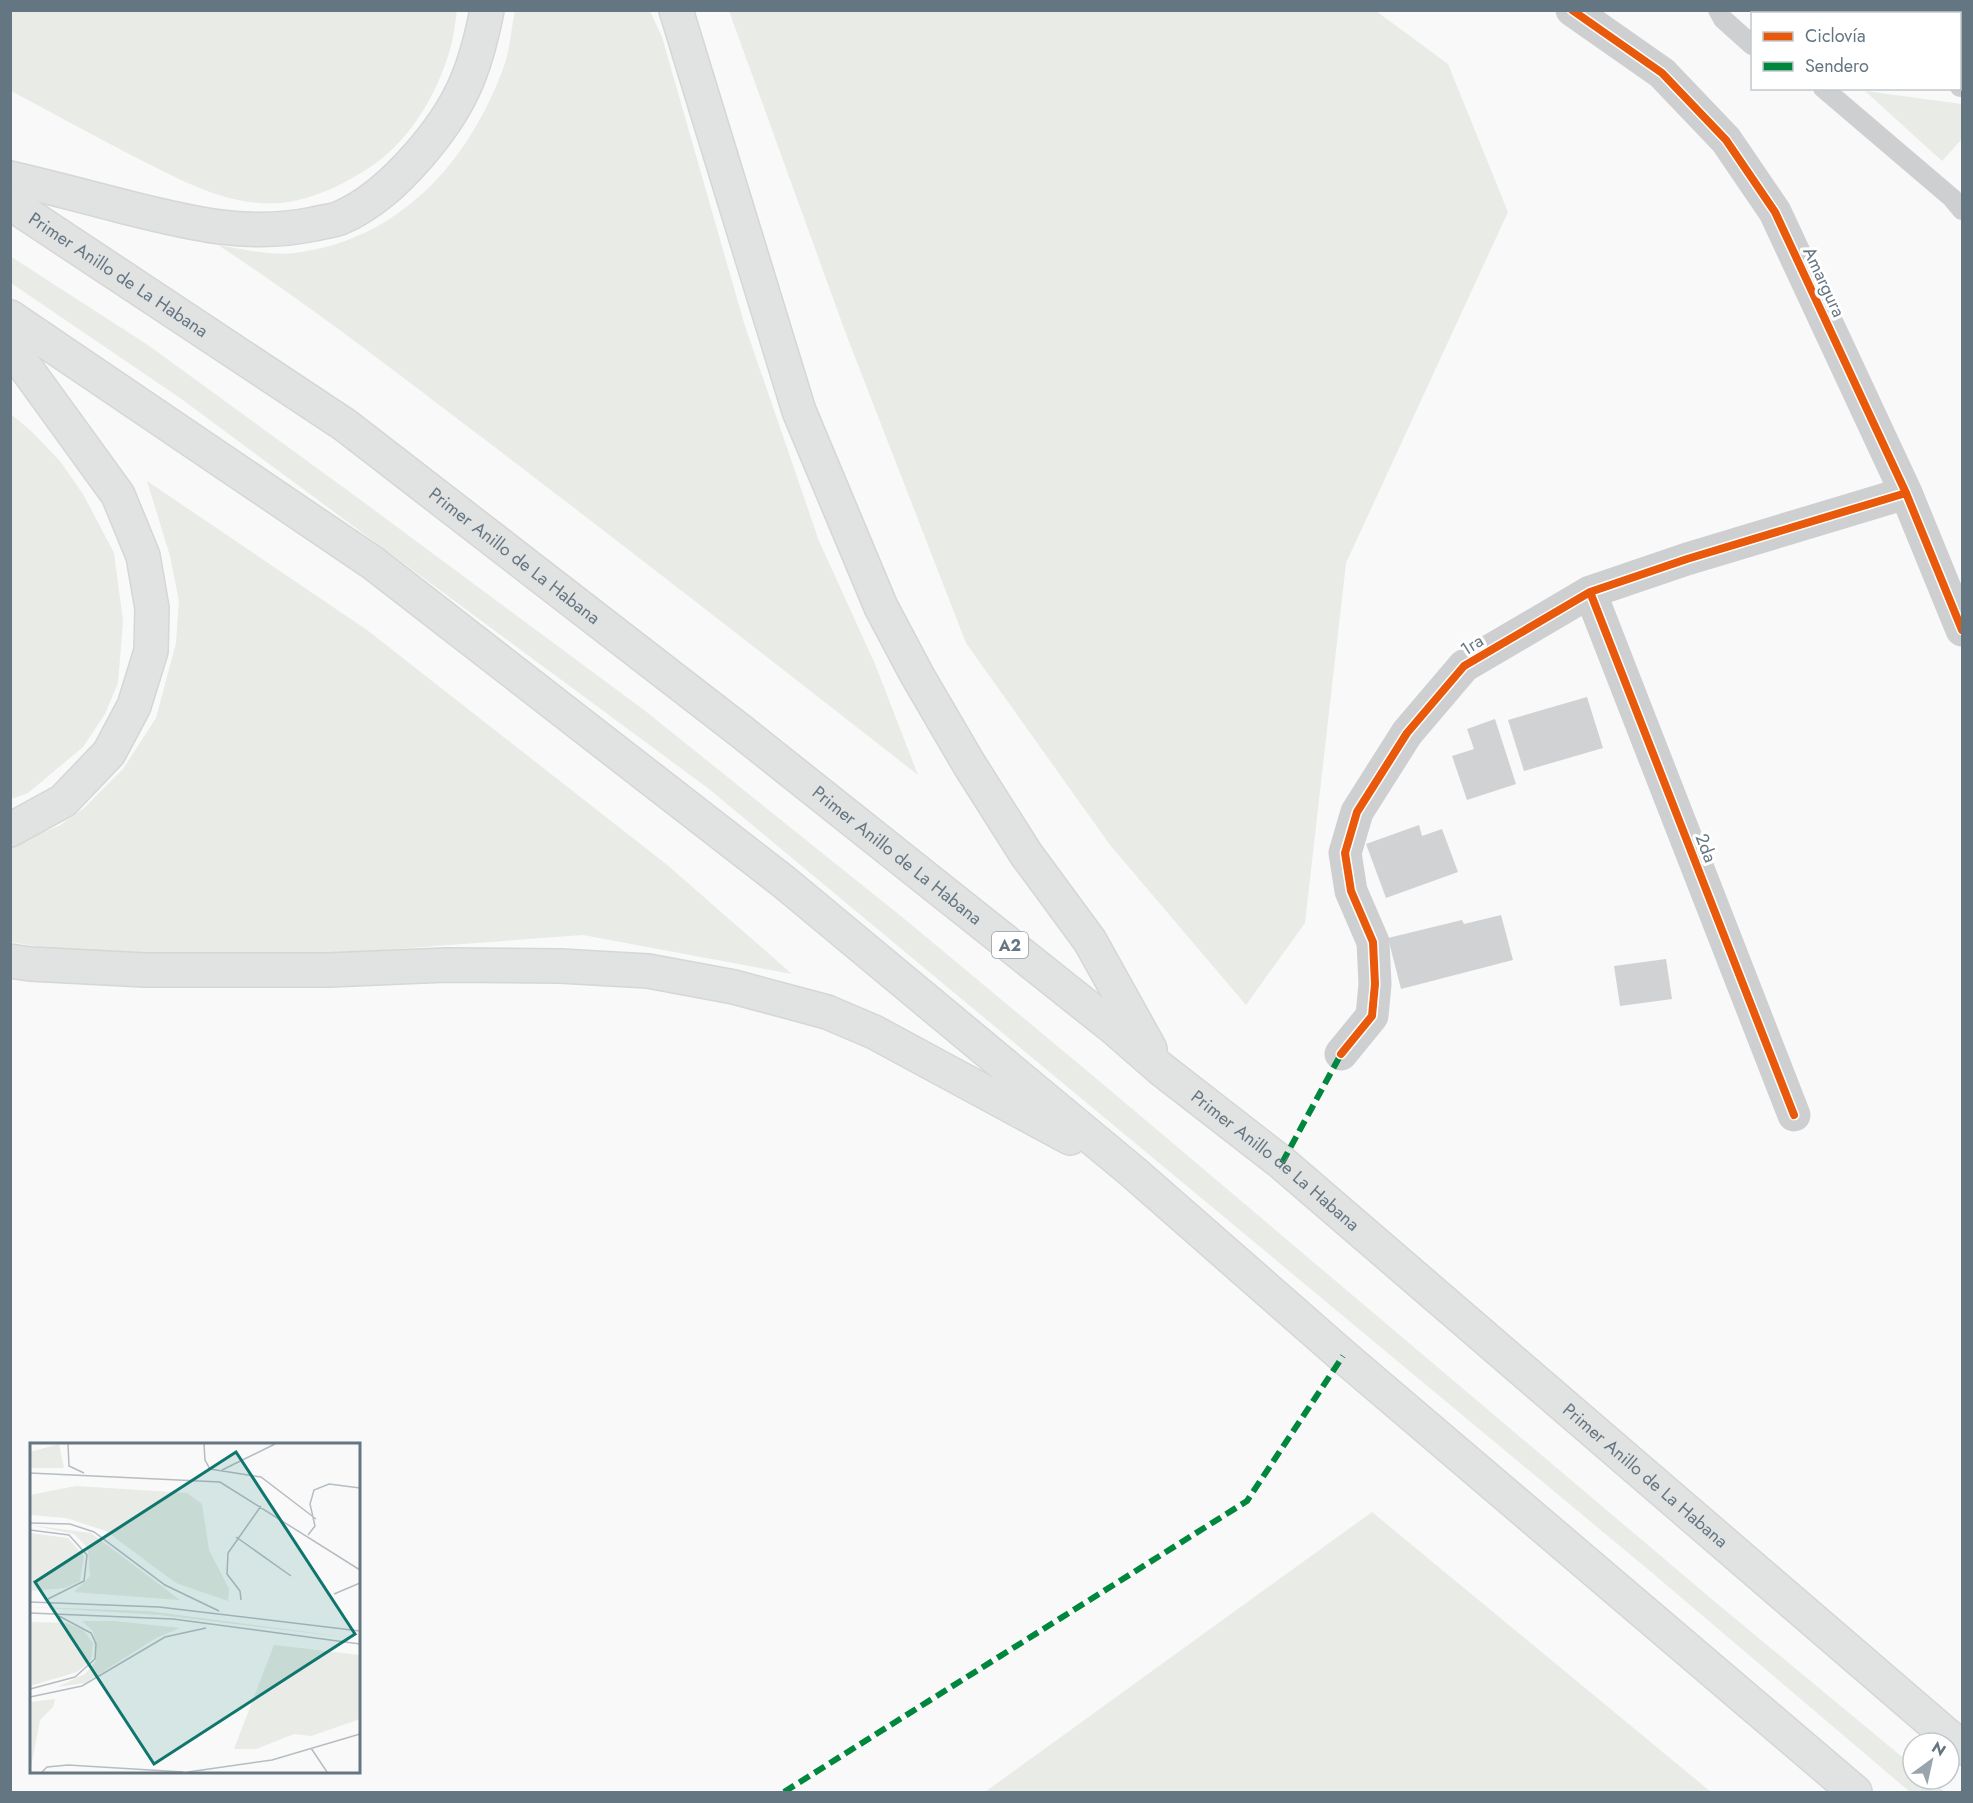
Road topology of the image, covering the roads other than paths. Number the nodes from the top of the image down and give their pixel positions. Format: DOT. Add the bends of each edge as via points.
graph roads {
  1 [pos="487,10"];
  2 [pos="676,10"];
  3 [pos="1572,10"];
  4 [pos="1718,10"];
  5 [pos="1751,44"];
  6 [pos="1825,90"];
  7 [pos="10,178"];
  8 [pos="1959,197"];
  9 [pos="10,202"];
  10 [pos="10,317"];
  11 [pos="10,346"];
  12 [pos="1906,494"];
  13 [pos="1590,592"];
  14 [pos="1962,630"];
  15 [pos="10,830"];
  16 [pos="10,961"];
  17 [pos="1341,1054"];
  18 [pos="1161,1069"];
  19 [pos="1794,1115"];
  20 [pos="1133,1172"];
  21 [pos="1962,1748"];
  22 [pos="1855,1792"];
  1 -- 7 [label="highway" via="465,88 448,118 404,172 374,199 339,218 262,231 230,229 172,219"];
  2 -- 18 [label="highway" via="799,411 881,608 969,764 1026,854 1090,940"];
  3 -- 12 [label="street, Amargura" via="1662,73 1726,140 1775,212"];
  4 -- 5 [label="lane"];
  6 -- 8 [label="lane"];
  9 -- 18 [label="highway, Primer Anillo de La Habana / A2" via="354,432 742,732"];
  10 -- 20 [label="highway" via="382,570 784,882"];
  11 -- 15 [label="highway" via="118,495 143,556 152,608 151,651 134,706 109,753 63,801"];
  12 -- 13 [label="street, 1ra"];
  12 -- 14 [label="street, Amargura"];
  13 -- 17 [label="street, 1ra" via="1464,666 1407,733 1357,812 1345,853 1351,891 1373,942 1375,984 1372,1016"];
  13 -- 19 [label="street, 2da"];
  16 -- 20 [label="highway" via="145,970 560,966 648,971 734,987 827,1012 874,1032"];
  18 -- 21 [label="highway, Primer Anillo de La Habana / A2" via="1282,1163"];
  20 -- 22 [label="highway"];
}
